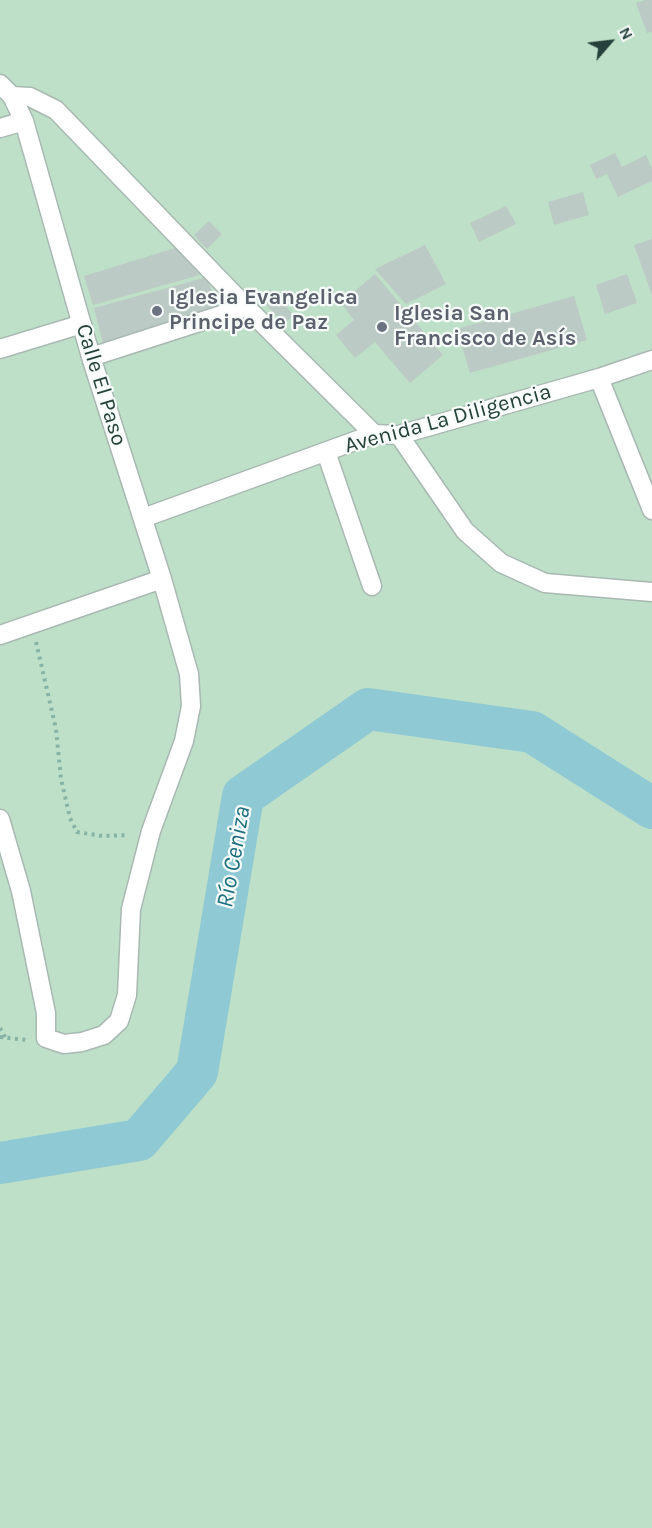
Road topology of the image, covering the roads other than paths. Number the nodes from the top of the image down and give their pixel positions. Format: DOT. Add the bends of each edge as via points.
graph roads {
  1 [pos="6,90"];
  2 [pos="24,121"];
  3 [pos="0,128"];
  4 [pos="246,307"];
  5 [pos="82,324"];
  6 [pos="0,349"];
  7 [pos="91,357"];
  8 [pos="652,360"];
  9 [pos="599,378"];
  10 [pos="374,434"];
  11 [pos="399,435"];
  12 [pos="326,452"];
  13 [pos="652,510"];
  14 [pos="144,518"];
  15 [pos="162,579"];
  16 [pos="372,586"];
  17 [pos="652,592"];
  18 [pos="1,631"];
  19 [pos="0,819"];
  1 -- 2 [label="street, Calle El Paso"];
  1 -- 4 [label="street" via="56,110"];
  2 -- 3 [label="street"];
  2 -- 5 [label="street, Calle El Paso"];
  4 -- 7 [label="street"];
  4 -- 10 [label="street"];
  5 -- 6 [label="street"];
  5 -- 7 [label="street, Calle El Paso"];
  7 -- 14 [label="street, Calle El Paso"];
  8 -- 9 [label="street, Avenida La Diligencia"];
  9 -- 11 [label="street, Avenida La Diligencia"];
  9 -- 13 [label="street"];
  10 -- 11 [label="street, Avenida La Diligencia"];
  10 -- 12 [label="street, Avenida La Diligencia"];
  11 -- 17 [label="street" via="465,531 501,562 545,583"];
  12 -- 14 [label="street, Avenida La Diligencia"];
  12 -- 16 [label="street"];
  14 -- 15 [label="street, Calle El Paso"];
  15 -- 18 [label="street"];
  15 -- 19 [label="street, Calle El Paso" via="189,674 191,706 184,741 151,831 131,909 127,995 119,1021 104,1035 64,1044 45,1038 46,1013 21,891"];
}
